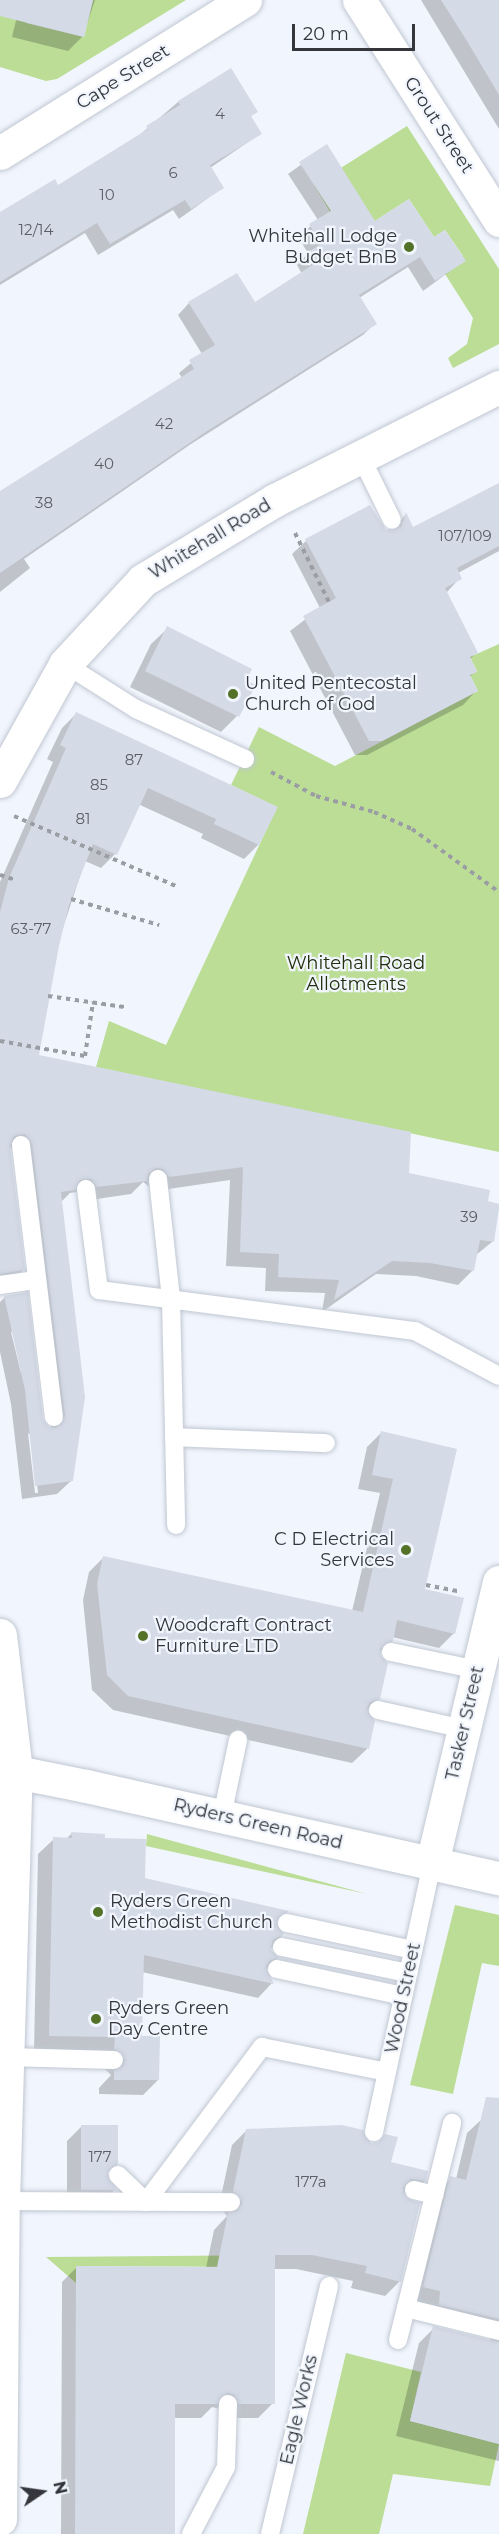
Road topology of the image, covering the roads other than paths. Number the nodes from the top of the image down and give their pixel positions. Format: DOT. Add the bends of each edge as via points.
graph roads {
  1 [pos="245,0"];
  2 [pos="359,0"];
  3 [pos="2,148"];
  4 [pos="499,220"];
  5 [pos="499,387"];
  6 [pos="361,457"];
  7 [pos="392,520"];
  8 [pos="65,663"];
  9 [pos="245,759"];
  10 [pos="0,781"];
  11 [pos="21,1145"];
  12 [pos="158,1179"];
  13 [pos="86,1189"];
  14 [pos="35,1280"];
  15 [pos="0,1285"];
  16 [pos="171,1299"];
  17 [pos="499,1376"];
  18 [pos="54,1417"];
  19 [pos="174,1437"];
  20 [pos="326,1443"];
  21 [pos="176,1525"];
  22 [pos="485,1588"];
  23 [pos="0,1635"];
  24 [pos="391,1652"];
  25 [pos="478,1670"];
  26 [pos="378,1710"];
  27 [pos="464,1729"];
  28 [pos="238,1740"];
  29 [pos="8,1772"];
  30 [pos="222,1816"];
  31 [pos="432,1863"];
  32 [pos="499,1878"];
  33 [pos="287,1923"];
  34 [pos="282,1947"];
  35 [pos="413,1950"];
  36 [pos="277,1969"];
  37 [pos="408,1973"];
  38 [pos="403,1996"];
  39 [pos="7,2056"];
  40 [pos="114,2060"];
  41 [pos="387,2072"];
  42 [pos="452,2123"];
  43 [pos="374,2132"];
  44 [pos="118,2175"];
  45 [pos="414,2190"];
  46 [pos="434,2195"];
  47 [pos="3,2201"];
  48 [pos="146,2202"];
  49 [pos="231,2202"];
  50 [pos="329,2286"];
  51 [pos="406,2308"];
  52 [pos="499,2331"];
  53 [pos="398,2340"];
  54 [pos="228,2404"];
  55 [pos="0,2519"];
  56 [pos="191,2534"];
  57 [pos="270,2534"];
  1 -- 3 [label="street, Cape Street"];
  2 -- 4 [label="street, Grout Street"];
  5 -- 6 [label="street, Whitehall Road"];
  6 -- 7 [label="lane"];
  6 -- 8 [label="street, Whitehall Road" via="275,500 143,580"];
  8 -- 9 [label="lane" via="136,709"];
  8 -- 10 [label="street, Whitehall Road"];
  11 -- 14 [label="lane"];
  12 -- 16 [label="lane"];
  13 -- 16 [label="lane" via="99,1290"];
  14 -- 15 [label="lane"];
  14 -- 18 [label="lane"];
  16 -- 17 [label="lane" via="416,1331"];
  16 -- 19 [label="lane"];
  19 -- 20 [label="lane"];
  19 -- 21 [label="lane"];
  22 -- 25 [label="street, Tasker Street"];
  23 -- 29 [label="street"];
  24 -- 25 [label="lane"];
  25 -- 27 [label="street, Tasker Street"];
  26 -- 27 [label="lane"];
  27 -- 31 [label="street, Tasker Street"];
  28 -- 30 [label="lane"];
  29 -- 30 [label="street, Ryders Green Road"];
  29 -- 39 [label="street"];
  30 -- 31 [label="street, Ryders Green Road"];
  31 -- 32 [label="street, Ryders Green Road"];
  31 -- 35 [label="lane, Wood Street"];
  33 -- 35 [label="lane"];
  34 -- 37 [label="lane"];
  35 -- 37 [label="lane, Wood Street"];
  36 -- 38 [label="lane"];
  37 -- 38 [label="lane, Wood Street"];
  38 -- 41 [label="lane, Wood Street"];
  39 -- 40 [label="lane"];
  39 -- 47 [label="street"];
  41 -- 43 [label="lane, Wood Street"];
  41 -- 48 [label="lane" via="262,2047"];
  42 -- 46 [label="lane"];
  44 -- 48 [label="lane"];
  45 -- 46 [label="lane"];
  46 -- 51 [label="lane"];
  47 -- 48 [label="lane"];
  47 -- 55 [label="street"];
  48 -- 49 [label="lane"];
  50 -- 57 [label="lane, Eagle Works"];
  51 -- 52 [label="lane" via="456,2314"];
  51 -- 53 [label="lane"];
  54 -- 56 [label="lane" via="226,2467"];
}
